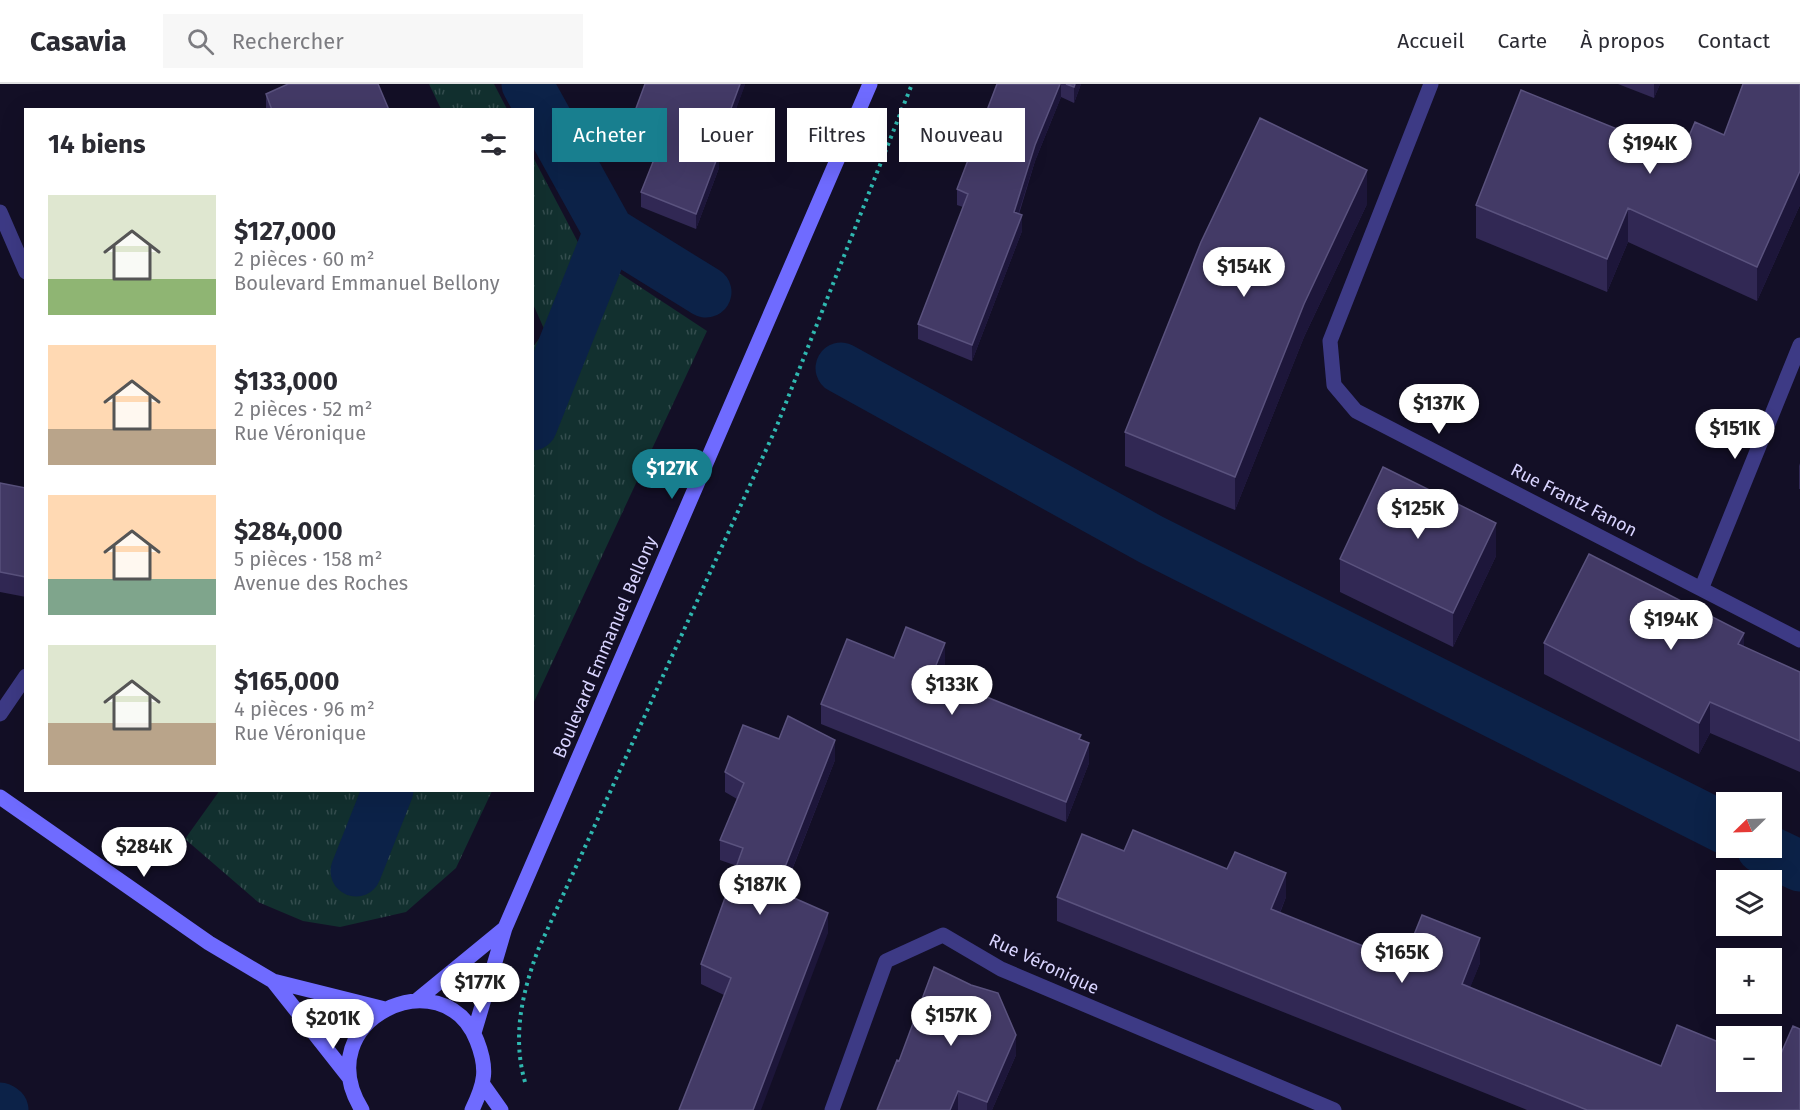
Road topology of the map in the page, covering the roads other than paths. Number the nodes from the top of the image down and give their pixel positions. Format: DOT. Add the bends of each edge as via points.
graph roads {
  1 [pos="870,84"];
  2 [pos="1431,84"];
  3 [pos="0,212"];
  4 [pos="24,267"];
  5 [pos="1800,345"];
  6 [pos="1701,587"];
  7 [pos="1800,640"];
  8 [pos="24,679"];
  9 [pos="0,714"];
  10 [pos="0,798"];
  11 [pos="505,928"];
  12 [pos="273,981"];
  13 [pos="416,1001"];
  14 [pos="385,1009"];
  15 [pos="474,1033"];
  16 [pos="348,1076"];
  17 [pos="483,1086"];
  18 [pos="362,1110"];
  19 [pos="472,1110"];
  20 [pos="501,1110"];
  21 [pos="832,1110"];
  22 [pos="1334,1110"];
  1 -- 11 [label="street, Boulevard Emmanuel Bellony"];
  2 -- 6 [label="street, Rue Frantz Fanon" via="1330,341 1334,385 1356,411"];
  3 -- 4 [label="street"];
  5 -- 6 [label="street"];
  6 -- 7 [label="street, Rue Frantz Fanon"];
  8 -- 9 [label="street"];
  10 -- 12 [label="street" via="208,943"];
  11 -- 13 [label="street, Boulevard Emmanuel Bellony"];
  11 -- 15 [label="street, Boulevard Emmanuel Bellony"];
  12 -- 14 [label="street"];
  12 -- 16 [label="street"];
  13 -- 14 [label="street"];
  13 -- 15 [label="street" via="449,1009"];
  14 -- 16 [label="street" via="368,1020 356,1037 349,1055"];
  15 -- 17 [label="street" via="484,1059"];
  16 -- 18 [label="street"];
  17 -- 19 [label="street"];
  17 -- 20 [label="street"];
  21 -- 22 [label="street, Rue Véronique" via="886,961 943,935 1001,969"];
}
